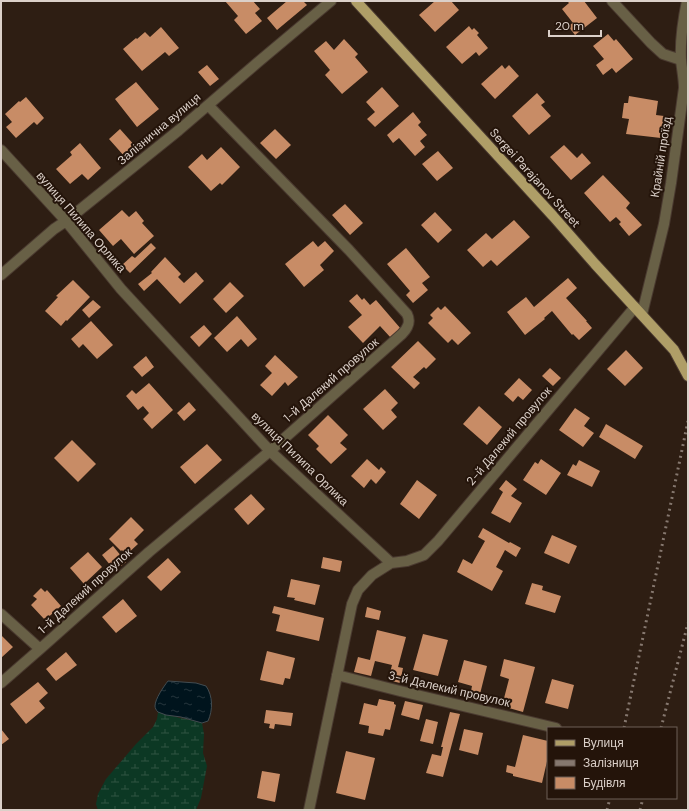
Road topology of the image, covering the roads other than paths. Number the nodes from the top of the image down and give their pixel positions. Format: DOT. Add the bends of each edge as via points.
graph roads {
  1 [pos="331,1"];
  2 [pos="356,1"];
  3 [pos="612,1"];
  4 [pos="687,1"];
  5 [pos="681,60"];
  6 [pos="208,105"];
  7 [pos="1,150"];
  8 [pos="66,221"];
  9 [pos="1,274"];
  10 [pos="638,310"];
  11 [pos="688,376"];
  12 [pos="270,451"];
  13 [pos="391,563"];
  14 [pos="1,614"];
  15 [pos="40,649"];
  16 [pos="337,675"];
  17 [pos="1,683"];
  18 [pos="552,727"];
  19 [pos="309,810"];
  1 -- 6 [label="street, Залізнична вулиця"];
  2 -- 10 [label="main road, Sergei Parajanov Street"];
  3 -- 5 [label="street" via="662,54"];
  4 -- 5 [label="street, Крайній проїзд" via="682,24"];
  5 -- 10 [label="street, Крайній проїзд" via="684,88 664,224"];
  6 -- 8 [label="street, Залізнична вулиця"];
  6 -- 12 [label="street, 1-й Далекий провулок" via="349,250 409,319 409,324 402,334"];
  7 -- 8 [label="street, вулиця Пилипа Орлика"];
  8 -- 9 [label="street, Залізнична вулиця"];
  8 -- 12 [label="street, вулиця Пилипа Орлика" via="121,288"];
  10 -- 11 [label="main road, Sergei Parajanov Street" via="674,350"];
  10 -- 13 [label="street, 2-й Далекий провулок" via="438,541 424,555"];
  12 -- 13 [label="street, вулиця Пилипа Орлика"];
  12 -- 15 [label="street, 1-й Далекий провулок" via="149,552"];
  13 -- 16 [label="street" via="372,574 358,590 352,604"];
  14 -- 15 [label="street, 1-й Далекий провулок"];
  15 -- 17 [label="street, 1-й Далекий провулок"];
  16 -- 18 [label="street, 3-й Далекий провулок"];
  16 -- 19 [label="street"];
}
